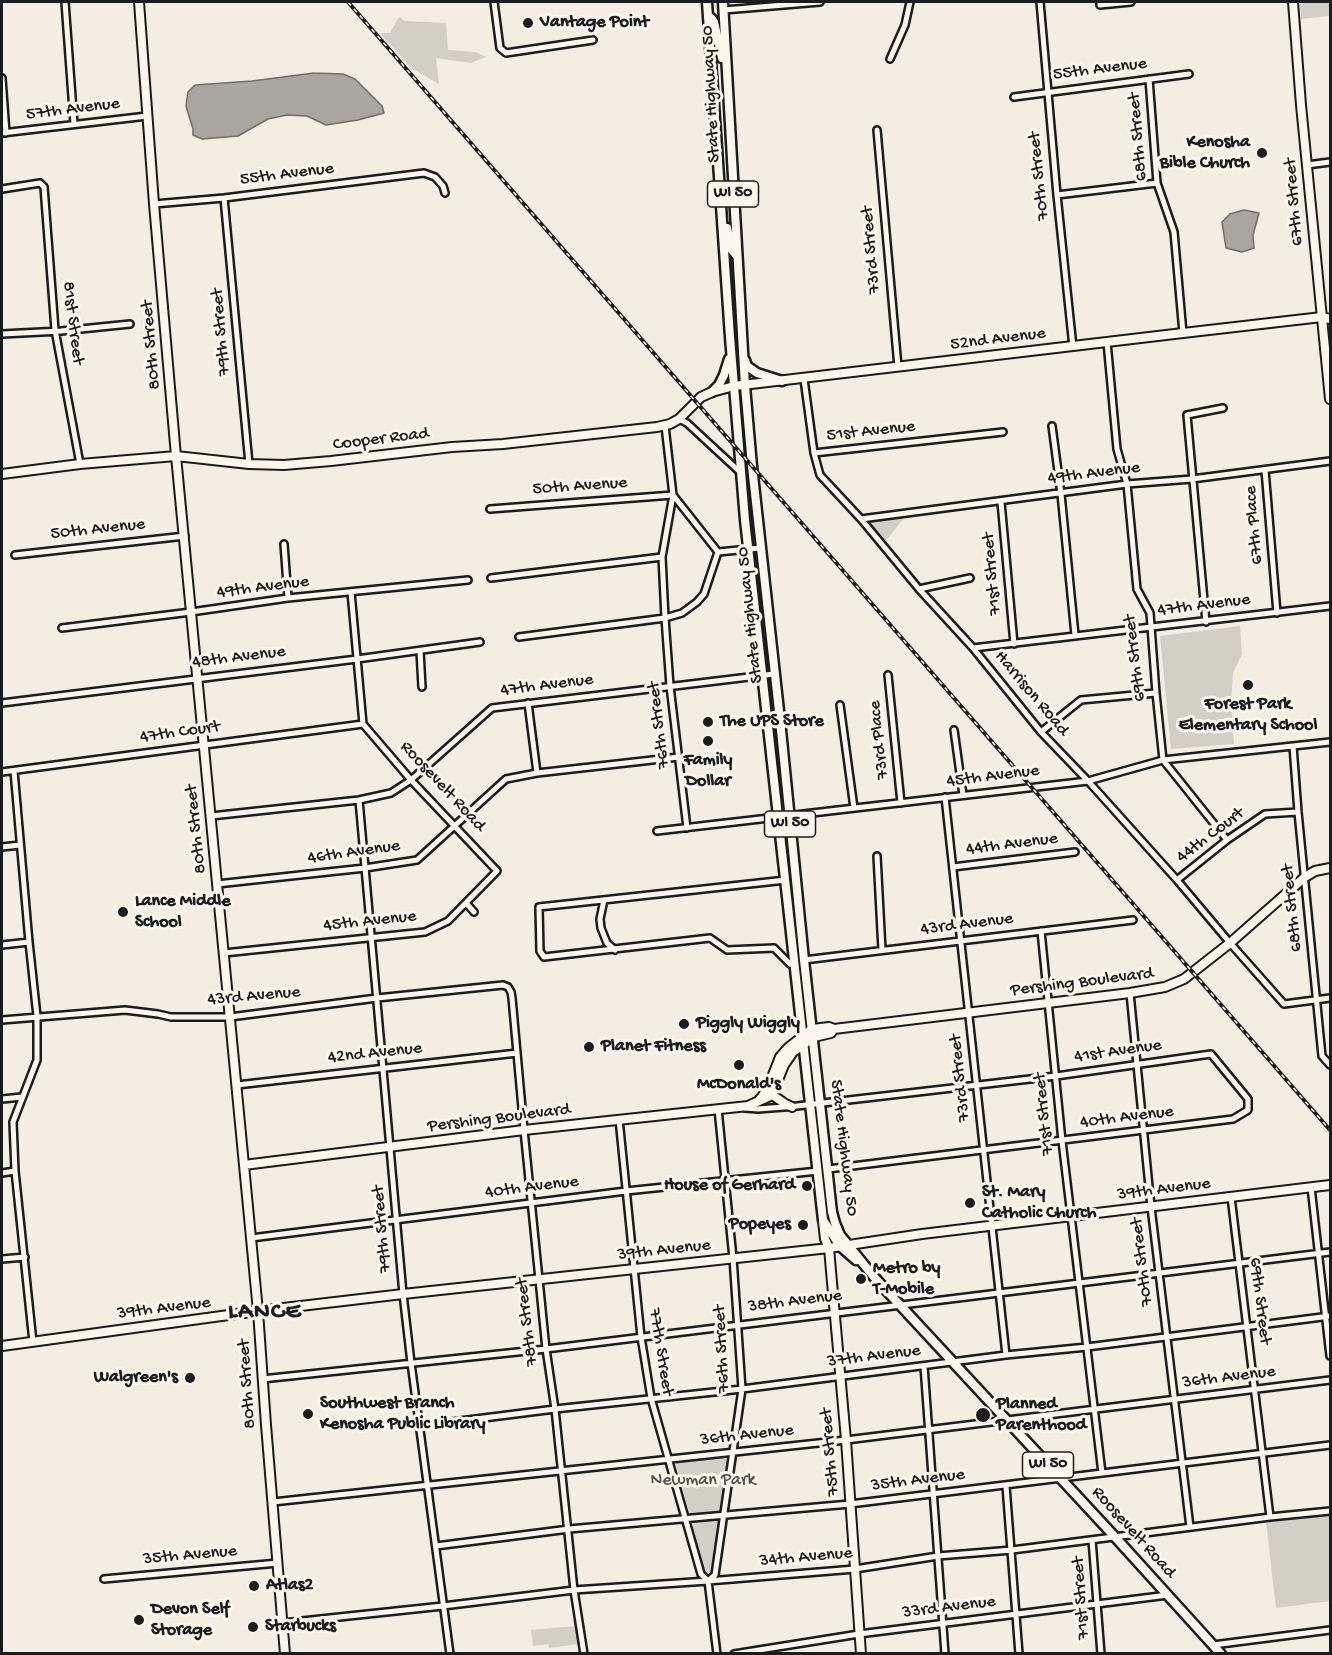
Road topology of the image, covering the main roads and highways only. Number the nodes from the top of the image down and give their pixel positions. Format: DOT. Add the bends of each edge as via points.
graph roads {
  1 [pos="706,2"];
  2 [pos="716,2"];
  3 [pos="723,6"];
  4 [pos="708,17"];
  5 [pos="728,100"];
  6 [pos="722,211"];
  7 [pos="738,256"];
  8 [pos="728,315"];
  9 [pos="731,353"];
  10 [pos="744,358"];
  11 [pos="782,381"];
  12 [pos="734,386"];
  13 [pos="745,386"];
  14 [pos="712,392"];
  15 [pos="750,452"];
  16 [pos="815,1104"];
  17 [pos="844,1246"];
  18 [pos="874,1277"];
  19 [pos="1217,1651"];
  1 -- 4 [label="main road, State Highway 50 / WI 50"];
  2 -- 3 [label="main road" via="719,9"];
  3 -- 5 [label="main road, State Highway 50 / WI 50"];
  4 -- 5 [label="main road" via="717,32"];
  4 -- 6 [label="main road, State Highway 50 / WI 50"];
  5 -- 7 [label="main road, State Highway 50 / WI 50"];
  6 -- 7 [label="main road" via="732,250"];
  6 -- 8 [label="main road, State Highway 50 / WI 50"];
  7 -- 10 [label="main road, State Highway 50 / WI 50"];
  8 -- 9 [label="main road, State Highway 50 / WI 50"];
  8 -- 13 [label="main road" via="739,381"];
  9 -- 12 [label="main road, State Highway 50 / WI 50"];
  9 -- 14 [label="main road" via="724,375"];
  10 -- 11 [label="main road" via="757,373"];
  10 -- 13 [label="main road, State Highway 50 / WI 50"];
  12 -- 15 [label="main road"];
  12 -- 16 [label="main road, State Highway 50 / WI 50" via="748,549 803,1041"];
  13 -- 15 [label="main road, State Highway 50 / WI 50"];
  15 -- 16 [label="main road, State Highway 50 / WI 50" via="812,1033"];
  16 -- 17 [label="main road, State Highway 50 / WI 50" via="832,1212"];
  16 -- 17 [label="main road, State Highway 50 / WI 50" via="823,1220"];
  17 -- 18 [label="main road, State Highway 50 / WI 50"];
  18 -- 19 [label="main road, Roosevelt Road / WI 50"];
}
